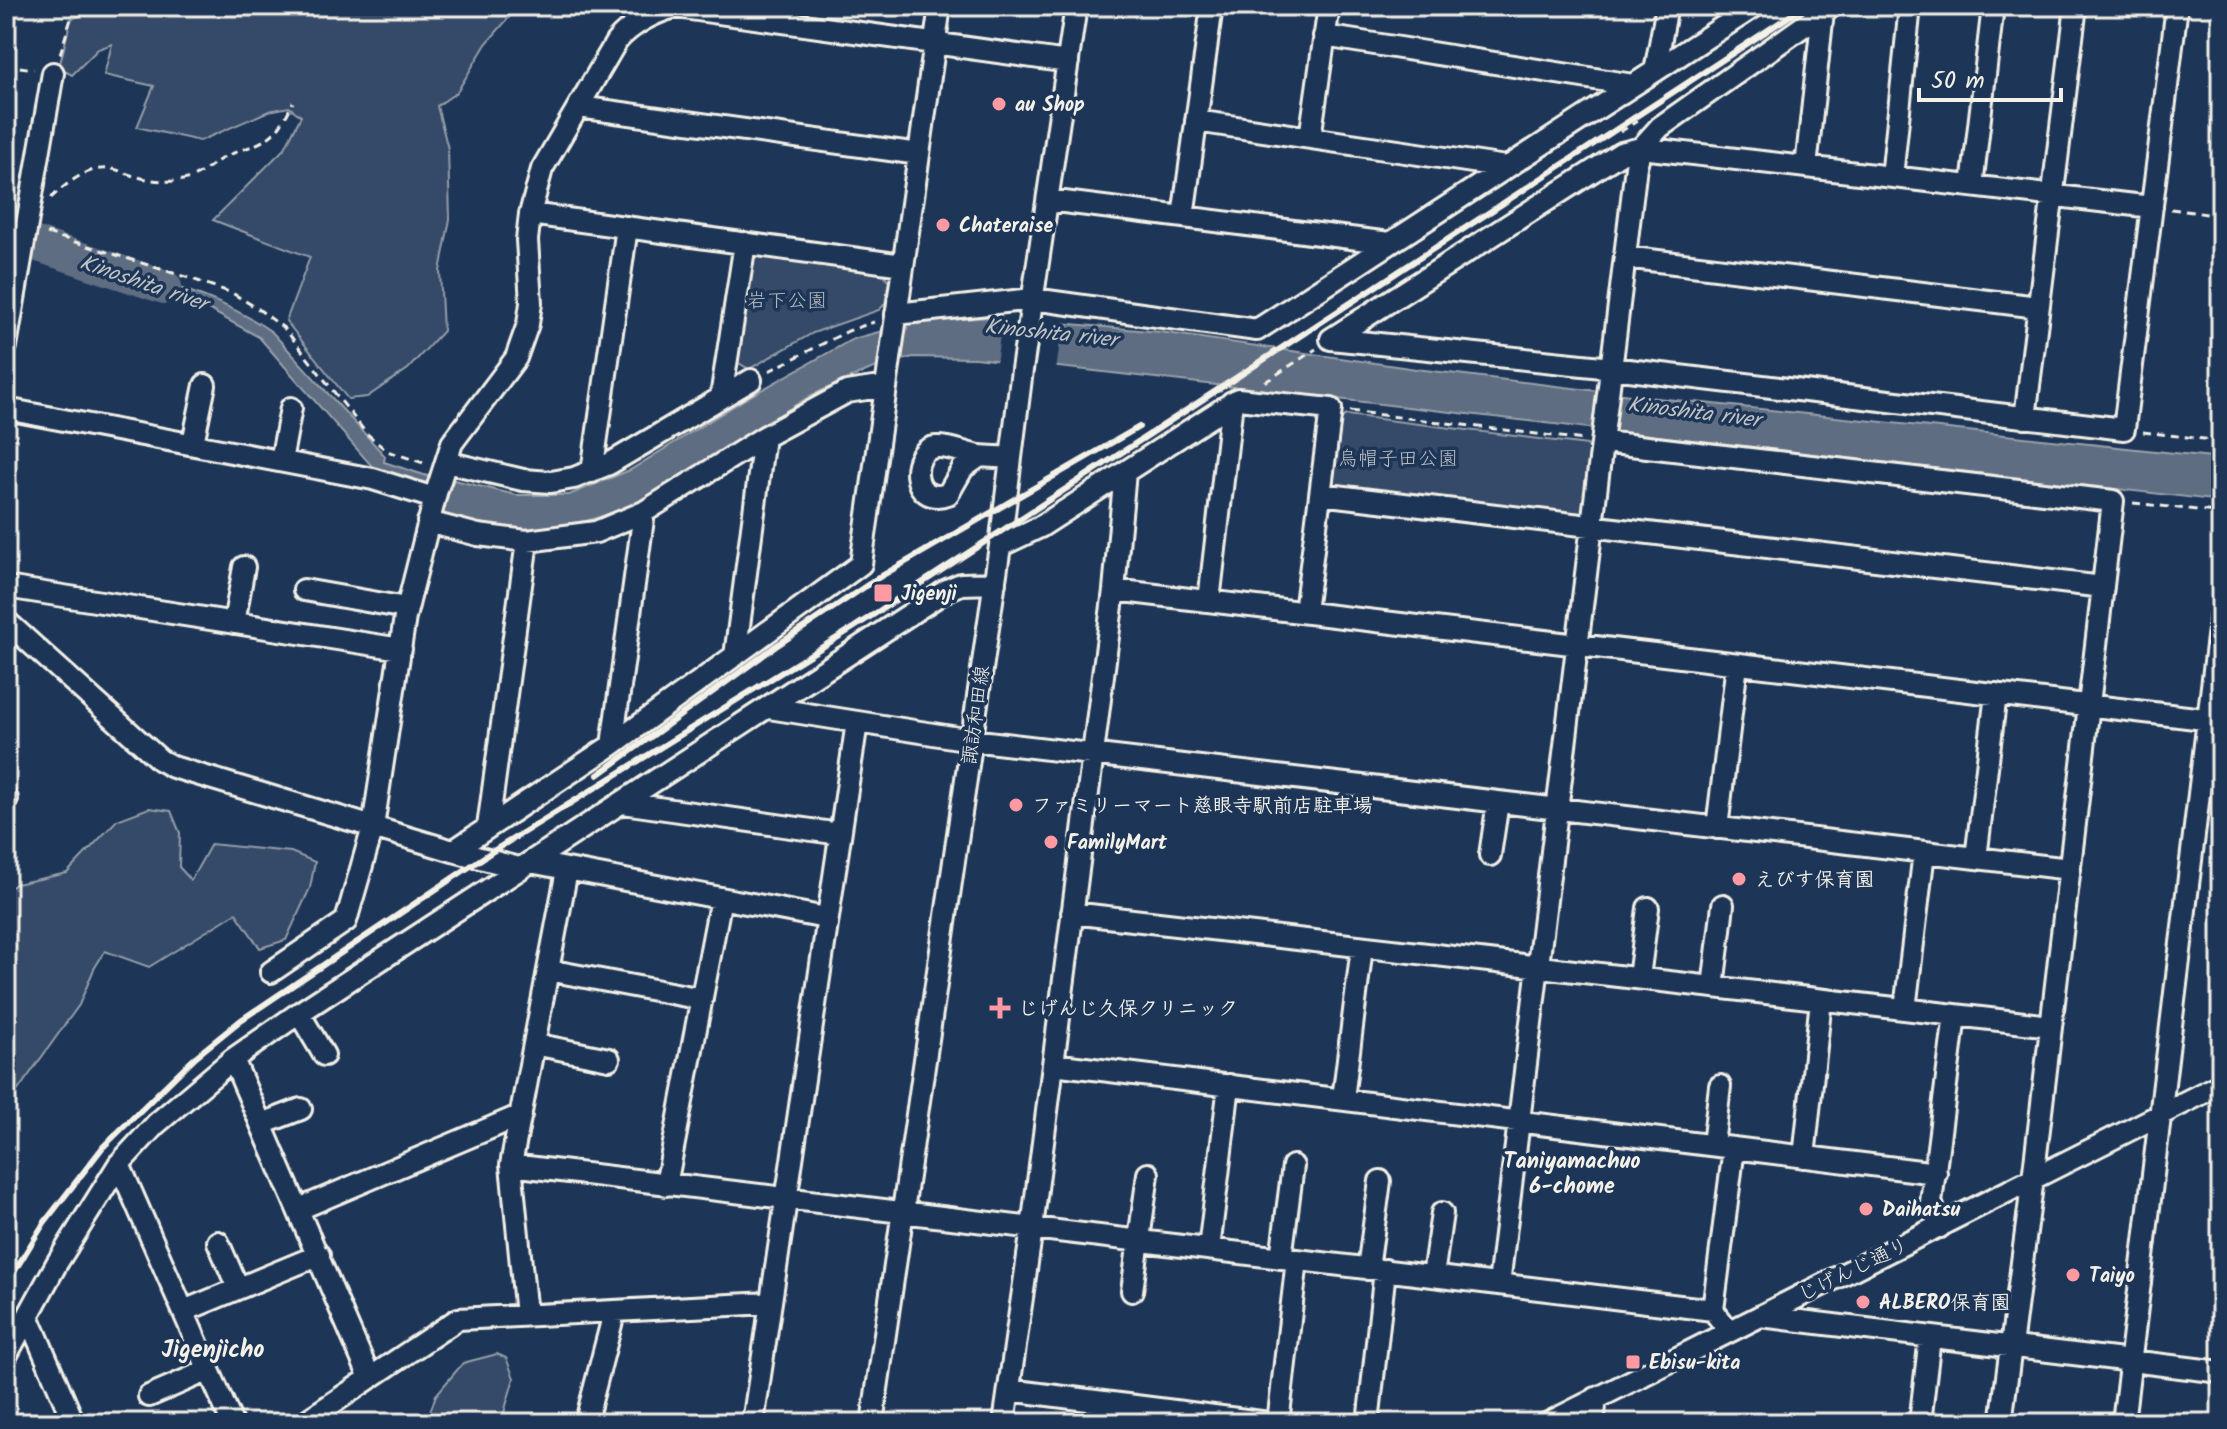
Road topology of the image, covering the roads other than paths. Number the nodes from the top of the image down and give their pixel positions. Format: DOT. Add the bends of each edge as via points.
graph roads {
  1 [pos="940,6"];
  2 [pos="1076,6"];
  3 [pos="1212,6"];
  4 [pos="1329,6"];
  5 [pos="1667,6"];
  6 [pos="1755,6"];
  7 [pos="1910,6"];
  8 [pos="1993,6"];
  9 [pos="2076,6"];
  10 [pos="2177,6"];
  11 [pos="1828,9"];
  12 [pos="807,15"];
  13 [pos="1324,36"];
  14 [pos="935,43"];
  15 [pos="1068,62"];
  16 [pos="1655,71"];
  17 [pos="53,73"];
  18 [pos="1633,85"];
  19 [pos="579,107"];
  20 [pos="1196,121"];
  21 [pos="1310,138"];
  22 [pos="1641,148"];
  23 [pos="919,154"];
  24 [pos="1506,167"];
  25 [pos="1806,167"];
  26 [pos="1892,177"];
  27 [pos="1972,186"];
  28 [pos="2052,195"];
  29 [pos="1048,200"];
  30 [pos="2152,207"];
  31 [pos="530,214"];
  32 [pos="1183,217"];
  33 [pos="627,227"];
  34 [pos="745,243"];
  35 [pos="1390,243"];
  36 [pos="1625,257"];
  37 [pos="903,265"];
  38 [pos="1032,305"];
  39 [pos="2038,307"];
  40 [pos="895,319"];
  41 [pos="6,346"];
  42 [pos="1611,372"];
  43 [pos="751,380"];
  44 [pos="886,380"];
  45 [pos="205,385"];
  46 [pos="721,397"];
  47 [pos="1232,402"];
  48 [pos="291,408"];
  49 [pos="6,409"];
  50 [pos="2025,418"];
  51 [pos="764,437"];
  52 [pos="1604,438"];
  53 [pos="193,443"];
  54 [pos="980,456"];
  55 [pos="1011,458"];
  56 [pos="281,461"];
  57 [pos="445,466"];
  58 [pos="592,472"];
  59 [pos="1125,472"];
  60 [pos="1320,494"];
  61 [pos="435,495"];
  62 [pos="644,512"];
  63 [pos="428,522"];
  64 [pos="1593,527"];
  65 [pos="527,541"];
  66 [pos="1000,546"];
  67 [pos="244,567"];
  68 [pos="995,583"];
  69 [pos="6,587"];
  70 [pos="2103,587"];
  71 [pos="304,590"];
  72 [pos="1114,590"];
  73 [pos="1209,601"];
  74 [pos="406,608"];
  75 [pos="1305,612"];
  76 [pos="2221,612"];
  77 [pos="6,621"];
  78 [pos="234,623"];
  79 [pos="1579,645"];
  80 [pos="401,649"];
  81 [pos="735,656"];
  82 [pos="1737,664"];
  83 [pos="1996,694"];
  84 [pos="2089,706"];
  85 [pos="769,708"];
  86 [pos="2214,720"];
  87 [pos="857,722"];
  88 [pos="971,740"];
  89 [pos="612,745"];
  90 [pos="1093,754"];
  91 [pos="1498,802"];
  92 [pos="623,803"];
  93 [pos="1558,809"];
  94 [pos="373,827"];
  95 [pos="488,827"];
  96 [pos="1717,828"];
  97 [pos="840,834"];
  98 [pos="453,851"];
  99 [pos="1924,852"];
  100 [pos="1490,855"];
  101 [pos="1976,858"];
  102 [pos="525,865"];
  103 [pos="2070,869"];
  104 [pos="567,870"];
  105 [pos="721,898"];
  106 [pos="1723,905"];
  107 [pos="1648,908"];
  108 [pos="1072,913"];
  109 [pos="826,918"];
  110 [pos="1362,947"];
  111 [pos="1539,967"];
  112 [pos="548,970"];
  113 [pos="271,972"];
  114 [pos="1639,978"];
  115 [pos="1713,987"];
  116 [pos="702,999"];
  117 [pos="1821,1000"];
  118 [pos="1905,1009"];
  119 [pos="299,1013"];
  120 [pos="1955,1015"];
  121 [pos="2051,1026"];
  122 [pos="534,1044"];
  123 [pos="324,1055"];
  124 [pos="233,1059"];
  125 [pos="609,1059"];
  126 [pos="1053,1064"];
  127 [pos="2221,1084"];
  128 [pos="1229,1085"];
  129 [pos="1720,1086"];
  130 [pos="1343,1099"];
  131 [pos="301,1109"];
  132 [pos="521,1115"];
  133 [pos="2159,1116"];
  134 [pos="1519,1121"];
  135 [pos="262,1124"];
  136 [pos="1723,1147"];
  137 [pos="1804,1157"];
  138 [pos="119,1164"];
  139 [pos="511,1165"];
  140 [pos="1293,1166"];
  141 [pos="1936,1173"];
  142 [pos="1148,1174"];
  143 [pos="1380,1181"];
  144 [pos="2032,1181"];
  145 [pos="666,1185"];
  146 [pos="786,1199"];
  147 [pos="299,1209"];
  148 [pos="902,1212"];
  149 [pos="1442,1213"];
  150 [pos="1940,1227"];
  151 [pos="1032,1228"];
  152 [pos="1139,1241"];
  153 [pos="218,1242"];
  154 [pos="1209,1249"];
  155 [pos="319,1255"];
  156 [pos="1289,1259"];
  157 [pos="1377,1270"];
  158 [pos="1433,1276"];
  159 [pos="1499,1284"];
  160 [pos="238,1288"];
  161 [pos="1132,1291"];
  162 [pos="769,1303"];
  163 [pos="1713,1310"];
  164 [pos="184,1311"];
  165 [pos="614,1313"];
  166 [pos="526,1315"];
  167 [pos="28,1316"];
  168 [pos="1759,1316"];
  169 [pos="1729,1331"];
  170 [pos="1930,1337"];
  171 [pos="2010,1347"];
  172 [pos="6,1356"];
  173 [pos="2131,1361"];
  174 [pos="209,1370"];
  175 [pos="2221,1372"];
  176 [pos="370,1378"];
  177 [pos="1009,1390"];
  178 [pos="149,1396"];
  179 [pos="1596,1398"];
  180 [pos="1115,1413"];
  181 [pos="1224,1420"];
  182 [pos="74,1423"];
  183 [pos="232,1423"];
  184 [pos="303,1423"];
  185 [pos="590,1423"];
  186 [pos="753,1423"];
  187 [pos="872,1423"];
  188 [pos="1004,1423"];
  189 [pos="1269,1423"];
  190 [pos="1278,1423"];
  191 [pos="1368,1423"];
  192 [pos="1548,1423"];
  193 [pos="1593,1423"];
  194 [pos="1920,1423"];
  195 [pos="2001,1423"];
  196 [pos="2123,1423"];
  1 -- 14 [label="street"];
  2 -- 15 [label="street, 諏訪和田線"];
  3 -- 20 [label="street"];
  4 -- 13 [label="street"];
  5 -- 16 [label="street"];
  6 -- 16 [label="street"];
  7 -- 26 [label="street"];
  8 -- 27 [label="street"];
  9 -- 28 [label="street"];
  10 -- 30 [label="street"];
  11 -- 22 [label="street" via="1660,127"];
  11 -- 25 [label="street"];
  12 -- 14 [label="street"];
  12 -- 19 [label="street" via="661,10 624,32"];
  13 -- 18 [label="street"];
  13 -- 21 [label="street"];
  14 -- 15 [label="street"];
  14 -- 23 [label="street"];
  15 -- 29 [label="street, 諏訪和田線"];
  16 -- 18 [label="street"];
  17 -- 41 [label="street"];
  18 -- 24 [label="street"];
  19 -- 23 [label="street"];
  19 -- 31 [label="street" via="542,169"];
  20 -- 21 [label="street"];
  20 -- 32 [label="street"];
  21 -- 24 [label="street"];
  22 -- 25 [label="street"];
  22 -- 36 [label="street"];
  22 -- 42 [label="street" via="1621,153 1331,339"];
  23 -- 37 [label="street"];
  24 -- 35 [label="street"];
  25 -- 26 [label="street"];
  26 -- 27 [label="street"];
  27 -- 28 [label="street"];
  28 -- 30 [label="street"];
  28 -- 39 [label="street"];
  29 -- 32 [label="street"];
  29 -- 38 [label="street, 諏訪和田線"];
  30 -- 50 [label="street" via="2124,429"];
  31 -- 33 [label="street"];
  31 -- 57 [label="street" via="528,324 516,358 452,443"];
  32 -- 35 [label="street"];
  33 -- 34 [label="street"];
  33 -- 58 [label="street"];
  34 -- 37 [label="street"];
  34 -- 46 [label="street"];
  35 -- 38 [label="street" via="1257,330"];
  36 -- 39 [label="street"];
  36 -- 42 [label="street"];
  37 -- 40 [label="street"];
  38 -- 40 [label="street"];
  38 -- 55 [label="street, 諏訪和田線"];
  39 -- 50 [label="street"];
  40 -- 44 [label="street"];
  42 -- 50 [label="street"];
  42 -- 52 [label="street"];
  43 -- 46 [label="street"];
  44 -- 51 [label="street" via="847,392"];
  44 -- 81 [label="street" via="861,564"];
  45 -- 53 [label="street"];
  46 -- 58 [label="street"];
  47 -- 59 [label="street"];
  47 -- 60 [label="street" via="1331,409"];
  47 -- 73 [label="street"];
  48 -- 56 [label="street"];
  49 -- 53 [label="street"];
  51 -- 62 [label="street"];
  51 -- 81 [label="street"];
  52 -- 64 [label="street"];
  52 -- 70 [label="street" via="2113,501"];
  53 -- 56 [label="street"];
  54 -- 55 [label="street"];
  55 -- 66 [label="street, 諏訪和田線"];
  56 -- 61 [label="street"];
  57 -- 58 [label="street" via="551,482"];
  57 -- 61 [label="street"];
  59 -- 66 [label="street" via="1040,527"];
  59 -- 72 [label="street"];
  60 -- 64 [label="street"];
  60 -- 75 [label="street"];
  61 -- 63 [label="street"];
  62 -- 65 [label="street" via="596,532"];
  62 -- 89 [label="street"];
  63 -- 65 [label="street"];
  63 -- 74 [label="street"];
  64 -- 70 [label="street"];
  64 -- 79 [label="street"];
  65 -- 95 [label="street"];
  66 -- 68 [label="street, 諏訪和田線"];
  67 -- 78 [label="street"];
  68 -- 85 [label="street" via="947,590"];
  68 -- 88 [label="street, 諏訪和田線"];
  69 -- 78 [label="street"];
  70 -- 84 [label="street"];
  71 -- 74 [label="street"];
  72 -- 73 [label="street"];
  72 -- 90 [label="street"];
  73 -- 75 [label="street"];
  74 -- 80 [label="street"];
  75 -- 79 [label="street"];
  76 -- 86 [label="street"];
  77 -- 94 [label="street" via="160,760"];
  78 -- 80 [label="street"];
  79 -- 82 [label="street"];
  79 -- 93 [label="street"];
  80 -- 94 [label="street"];
  81 -- 89 [label="street"];
  82 -- 83 [label="street"];
  82 -- 96 [label="street"];
  83 -- 84 [label="street"];
  83 -- 101 [label="street"];
  84 -- 86 [label="street"];
  84 -- 103 [label="street"];
  85 -- 87 [label="street"];
  85 -- 92 [label="street"];
  86 -- 133 [label="street"];
  87 -- 88 [label="street"];
  87 -- 97 [label="street"];
  88 -- 90 [label="street"];
  88 -- 148 [label="street, 諏訪和田線"];
  89 -- 95 [label="street"];
  90 -- 91 [label="street"];
  90 -- 108 [label="street"];
  91 -- 93 [label="street"];
  91 -- 100 [label="street"];
  92 -- 97 [label="street"];
  92 -- 102 [label="street"];
  93 -- 96 [label="street"];
  93 -- 111 [label="street"];
  94 -- 98 [label="street"];
  94 -- 113 [label="street" via="346,921"];
  95 -- 98 [label="street"];
  96 -- 99 [label="street"];
  97 -- 109 [label="street"];
  98 -- 102 [label="street"];
  99 -- 101 [label="street"];
  99 -- 118 [label="street"];
  101 -- 103 [label="street"];
  102 -- 104 [label="street"];
  102 -- 119 [label="street"];
  103 -- 121 [label="street"];
  104 -- 105 [label="street"];
  104 -- 112 [label="street"];
  105 -- 109 [label="street"];
  105 -- 116 [label="street"];
  106 -- 115 [label="street"];
  107 -- 114 [label="street"];
  108 -- 110 [label="street"];
  108 -- 126 [label="street"];
  109 -- 146 [label="street"];
  110 -- 111 [label="street"];
  110 -- 130 [label="street"];
  111 -- 114 [label="street"];
  111 -- 134 [label="street"];
  112 -- 116 [label="street"];
  112 -- 122 [label="street"];
  114 -- 115 [label="street"];
  115 -- 117 [label="street"];
  116 -- 145 [label="street"];
  117 -- 118 [label="street"];
  117 -- 137 [label="street"];
  118 -- 120 [label="street"];
  119 -- 123 [label="street"];
  119 -- 124 [label="street"];
  120 -- 121 [label="street"];
  120 -- 141 [label="street"];
  121 -- 144 [label="street"];
  122 -- 125 [label="street"];
  122 -- 132 [label="street"];
  124 -- 135 [label="street"];
  124 -- 138 [label="street" via="156,1124"];
  126 -- 128 [label="street"];
  126 -- 151 [label="street"];
  127 -- 133 [label="street, じげんじ通り"];
  128 -- 130 [label="street"];
  128 -- 154 [label="street"];
  129 -- 136 [label="street"];
  130 -- 134 [label="street"];
  131 -- 135 [label="street"];
  132 -- 139 [label="street"];
  132 -- 147 [label="street"];
  133 -- 144 [label="street, じげんじ通り"];
  133 -- 173 [label="street"];
  134 -- 136 [label="street"];
  134 -- 159 [label="street"];
  135 -- 147 [label="street"];
  136 -- 137 [label="street"];
  136 -- 163 [label="street"];
  137 -- 141 [label="street"];
  138 -- 164 [label="street"];
  138 -- 167 [label="street"];
  139 -- 145 [label="street"];
  139 -- 166 [label="street"];
  140 -- 156 [label="street"];
  141 -- 150 [label="street" via="1931,1202"];
  142 -- 152 [label="street"];
  143 -- 157 [label="street"];
  144 -- 150 [label="street, じげんじ通り"];
  144 -- 171 [label="street"];
  145 -- 146 [label="street"];
  146 -- 148 [label="street"];
  146 -- 162 [label="street"];
  147 -- 155 [label="street"];
  148 -- 151 [label="street"];
  148 -- 187 [label="street, 諏訪和田線"];
  149 -- 158 [label="street"];
  150 -- 168 [label="street, じげんじ通り"];
  151 -- 152 [label="street"];
  151 -- 177 [label="street"];
  152 -- 154 [label="street"];
  152 -- 161 [label="street"];
  153 -- 160 [label="street"];
  154 -- 156 [label="street"];
  155 -- 160 [label="street"];
  155 -- 176 [label="street"];
  156 -- 157 [label="street"];
  156 -- 190 [label="street"];
  157 -- 158 [label="street"];
  157 -- 191 [label="street"];
  158 -- 159 [label="street"];
  159 -- 163 [label="street"];
  160 -- 164 [label="street"];
  162 -- 165 [label="street"];
  162 -- 186 [label="street"];
  163 -- 169 [label="street"];
  164 -- 174 [label="street"];
  165 -- 166 [label="street"];
  165 -- 185 [label="street" via="586,1421"];
  166 -- 176 [label="street" via="458,1319"];
  167 -- 172 [label="street"];
  167 -- 182 [label="street"];
  168 -- 169 [label="street, じげんじ通り"];
  168 -- 170 [label="street"];
  169 -- 179 [label="street, じげんじ通り"];
  170 -- 171 [label="street"];
  170 -- 194 [label="street"];
  171 -- 173 [label="street"];
  171 -- 195 [label="street"];
  173 -- 175 [label="street"];
  173 -- 196 [label="street"];
  174 -- 178 [label="street"];
  174 -- 183 [label="street"];
  176 -- 184 [label="street"];
  177 -- 180 [label="street"];
  177 -- 188 [label="street"];
  179 -- 192 [label="street, じげんじ通り"];
  179 -- 193 [label="street"];
  180 -- 181 [label="street"];
  181 -- 189 [label="street"];
}
